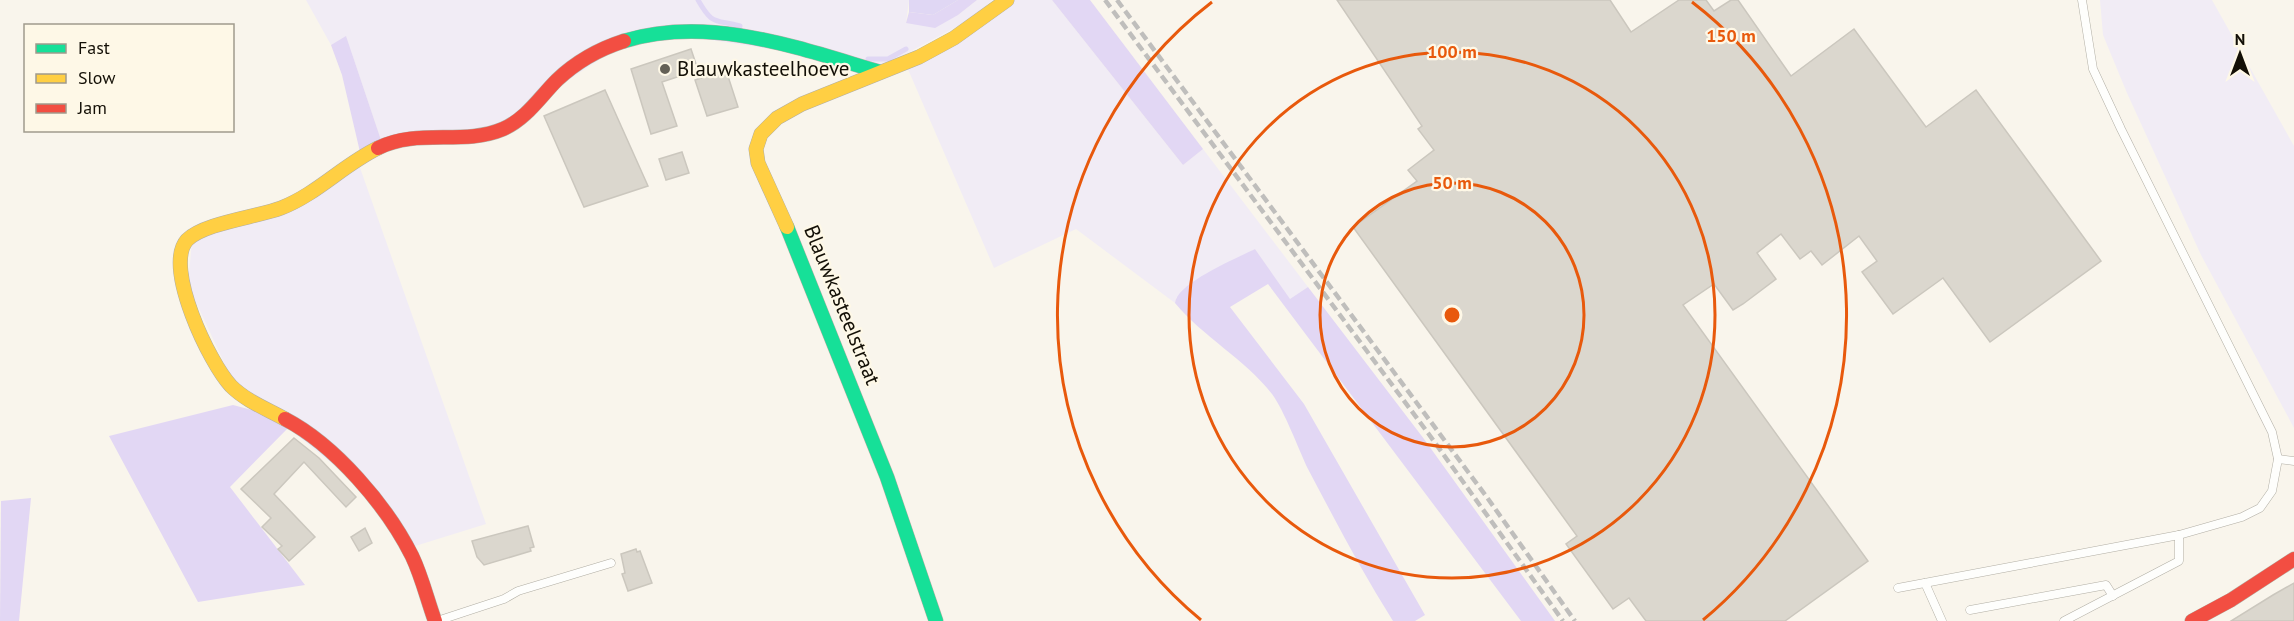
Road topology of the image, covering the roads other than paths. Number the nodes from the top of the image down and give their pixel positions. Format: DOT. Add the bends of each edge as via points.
graph roads {
  1 [pos="1007,0"];
  2 [pos="2082,0"];
  3 [pos="880,72"];
  4 [pos="2278,459"];
  5 [pos="2294,461"];
  6 [pos="2179,535"];
  7 [pos="2294,559"];
  8 [pos="611,563"];
  9 [pos="1925,583"];
  10 [pos="1898,588"];
  11 [pos="2113,596"];
  12 [pos="1970,610"];
  13 [pos="436,621"];
  14 [pos="936,621"];
  15 [pos="1942,621"];
  16 [pos="2064,621"];
  17 [pos="2192,621"];
  1 -- 3 [label="street, Blauwkasteelstraat" via="954,38"];
  2 -- 4 [label="lane" via="2093,69 2272,432"];
  3 -- 13 [label="street" via="728,33 696,31 629,40 597,51 566,72 516,122 503,129 480,137 397,141 361,158 305,197 207,229 185,242 180,265 183,286 216,369 229,386 246,398 313,436 362,486 413,558"];
  3 -- 14 [label="street, Blauwkasteelstraat" via="777,118 761,134 756,149 758,163 781,211 887,477"];
  4 -- 5 [label="lane"];
  4 -- 6 [label="lane" via="2272,491 2260,508"];
  6 -- 9 [label="lane"];
  6 -- 11 [label="lane" via="2179,561"];
  7 -- 17 [label="street"];
  8 -- 13 [label="lane"];
  9 -- 10 [label="lane"];
  9 -- 15 [label="lane"];
  11 -- 12 [label="lane" via="2106,585"];
  11 -- 16 [label="lane"];
}
